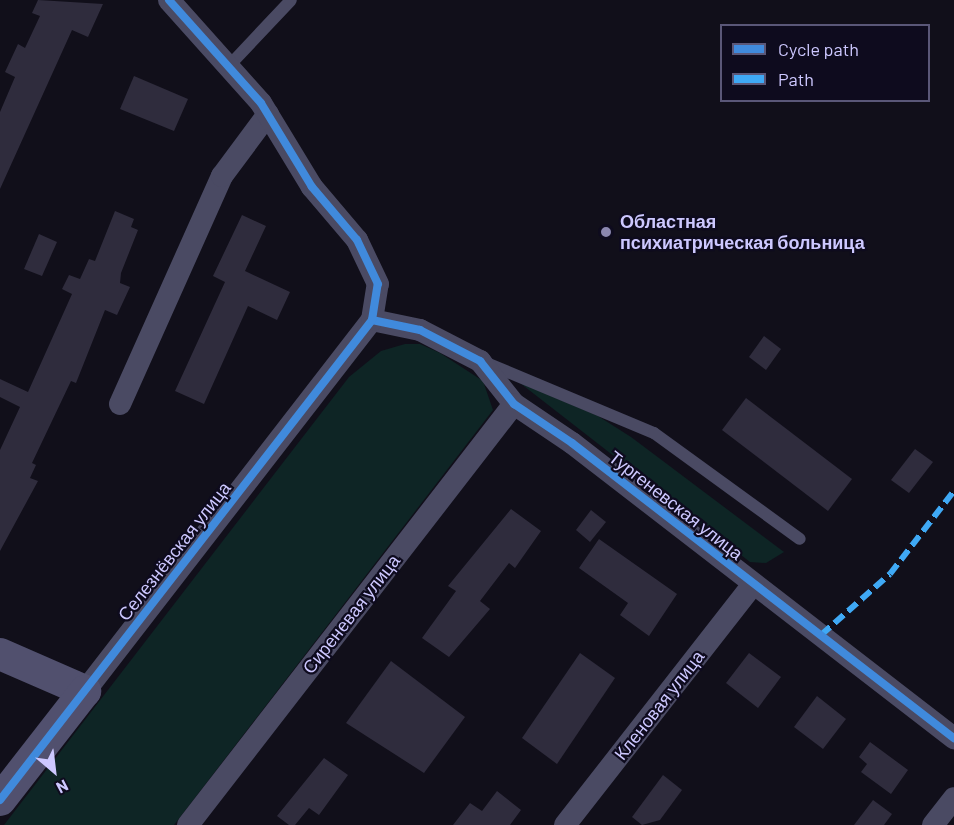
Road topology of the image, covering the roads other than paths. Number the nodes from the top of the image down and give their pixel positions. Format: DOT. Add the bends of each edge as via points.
graph roads {
  1 [pos="169,0"];
  2 [pos="291,0"];
  3 [pos="227,68"];
  4 [pos="268,114"];
  5 [pos="372,320"];
  6 [pos="480,361"];
  7 [pos="120,404"];
  8 [pos="514,404"];
  9 [pos="800,539"];
  10 [pos="753,584"];
  11 [pos="0,654"];
  12 [pos="85,692"];
  13 [pos="954,738"];
  14 [pos="954,798"];
  15 [pos="0,800"];
  16 [pos="188,825"];
  17 [pos="565,825"];
  18 [pos="933,825"];
  1 -- 3 [label="street"];
  2 -- 3 [label="lane"];
  3 -- 4 [label="street"];
  4 -- 5 [label="street" via="312,188 371,262 378,284"];
  4 -- 7 [label="street" via="222,176"];
  5 -- 6 [label="street, Тургеневская улица" via="420,330"];
  5 -- 12 [label="street, Селезнёвская улица"];
  6 -- 8 [label="street, Тургеневская улица"];
  6 -- 9 [label="lane" via="654,433"];
  8 -- 10 [label="street, Тургеневская улица"];
  8 -- 16 [label="street, Сиреневая улица"];
  10 -- 13 [label="street, Тургеневская улица"];
  10 -- 17 [label="street, Кленовая улица"];
  11 -- 12 [label="street"];
  12 -- 15 [label="street, Селезнёвская улица"];
  14 -- 18 [label="street"];
}
